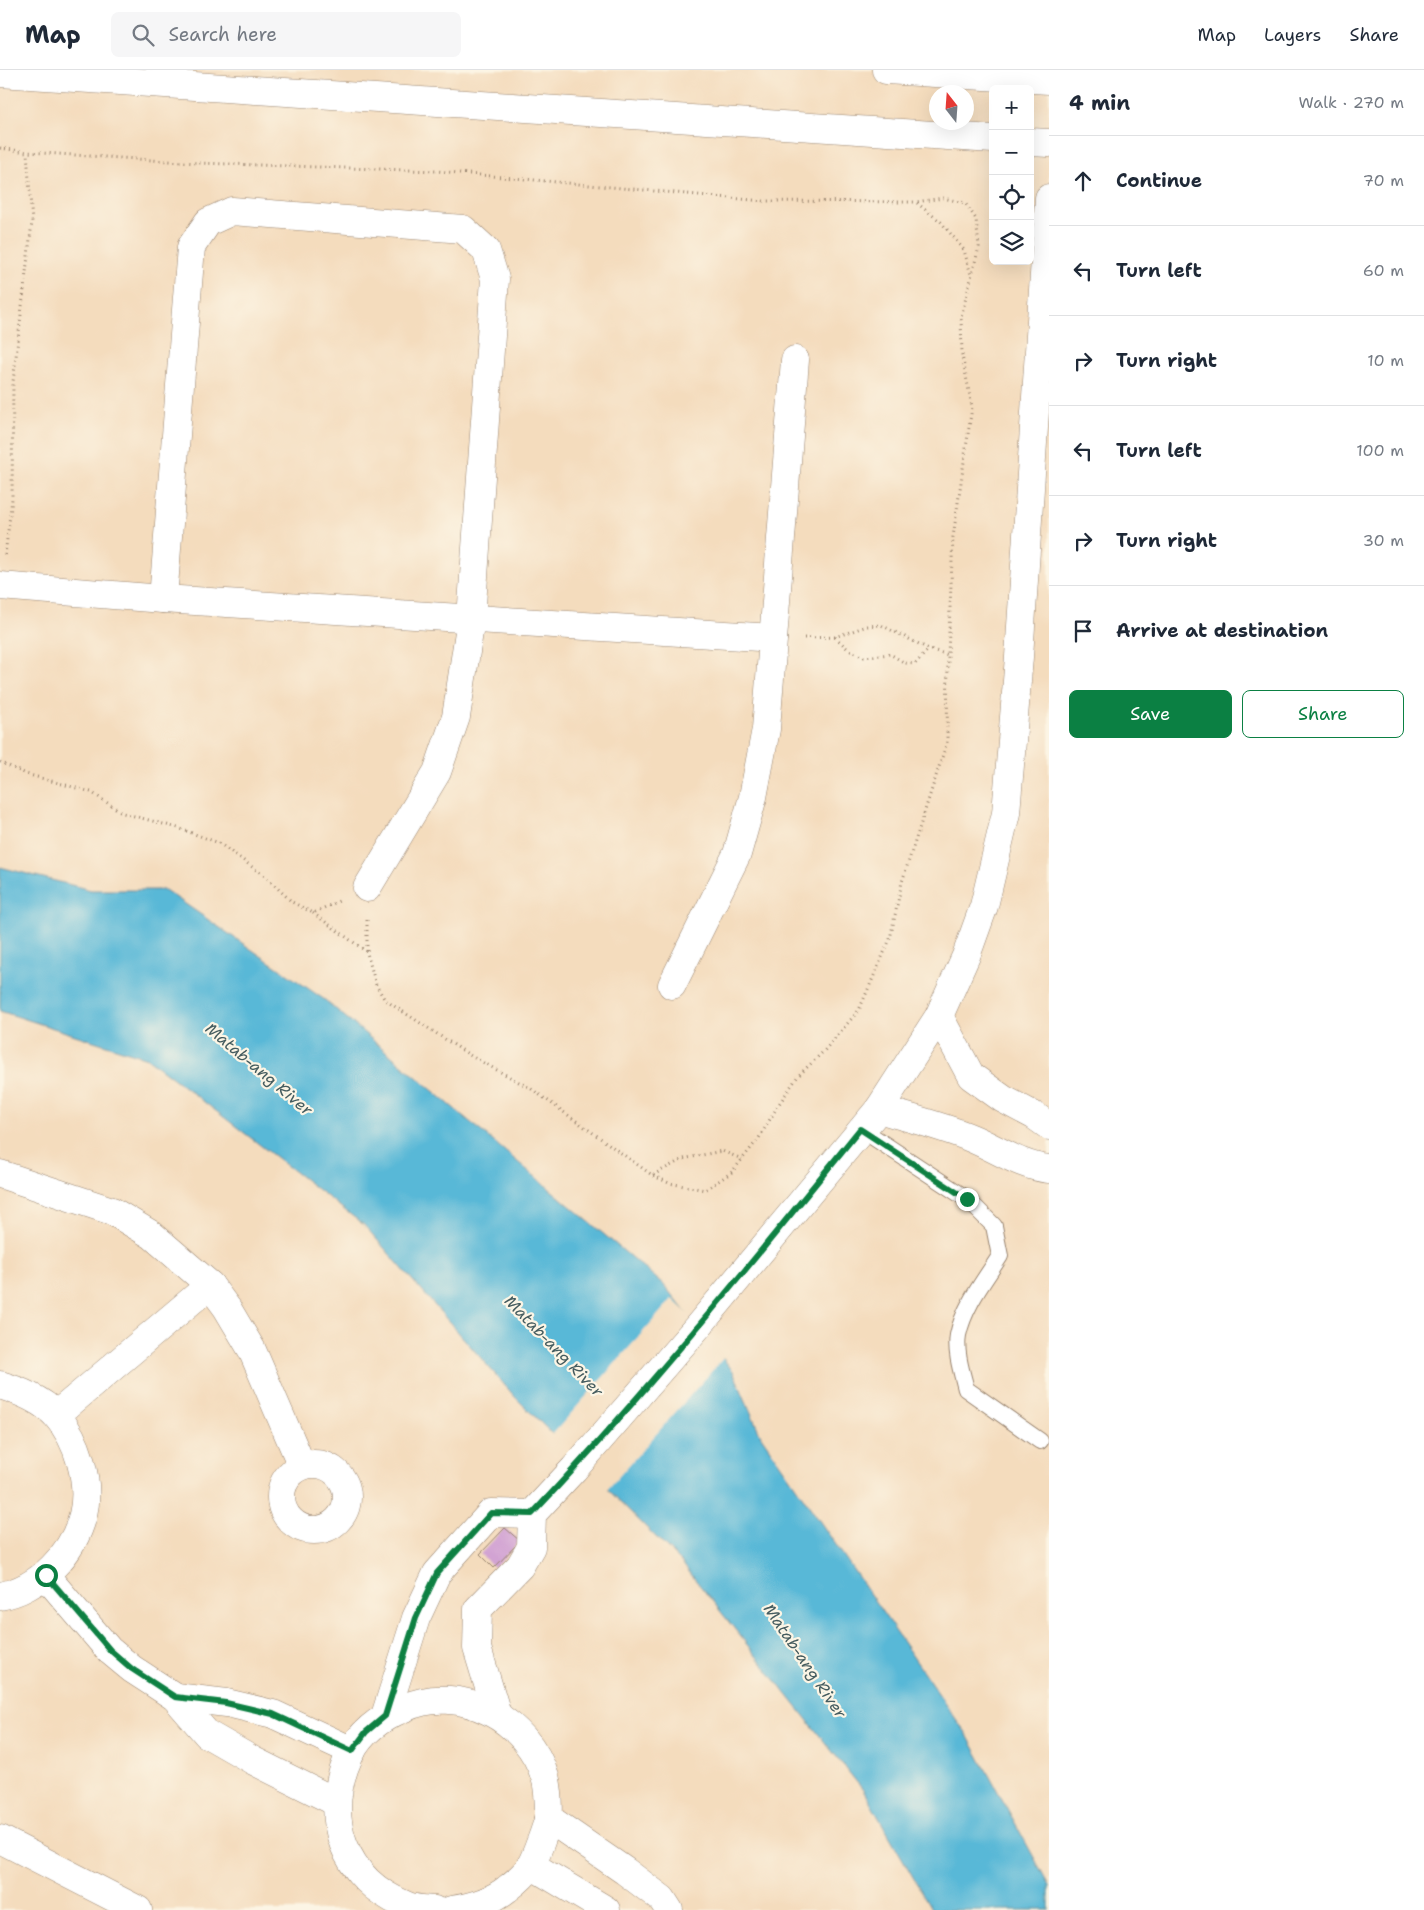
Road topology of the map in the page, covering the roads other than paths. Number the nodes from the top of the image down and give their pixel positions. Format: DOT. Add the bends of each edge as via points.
graph roads {
  1 [pos="886,70"];
  2 [pos="0,73"];
  3 [pos="1049,80"];
  4 [pos="989,139"];
  5 [pos="1034,142"];
  6 [pos="1049,143"];
  7 [pos="1049,198"];
  8 [pos="795,360"];
  9 [pos="1,586"];
  10 [pos="163,599"];
  11 [pos="471,619"];
  12 [pos="773,638"];
  13 [pos="366,888"];
  14 [pos="672,985"];
  15 [pos="939,1016"];
  16 [pos="879,1109"];
  17 [pos="1049,1126"];
  18 [pos="860,1129"];
  19 [pos="1049,1169"];
  20 [pos="0,1174"];
  21 [pos="210,1284"];
  22 [pos="0,1385"];
  23 [pos="56,1415"];
  24 [pos="1040,1441"];
  25 [pos="302,1466"];
  26 [pos="532,1514"];
  27 [pos="46,1575"];
  28 [pos="0,1596"];
  29 [pos="175,1697"];
  30 [pos="497,1714"];
  31 [pos="385,1716"];
  32 [pos="352,1751"];
  33 [pos="336,1802"];
  34 [pos="548,1818"];
  35 [pos="0,1839"];
  36 [pos="531,1865"];
  37 [pos="138,1910"];
  38 [pos="434,1910"];
  39 [pos="451,1910"];
  40 [pos="606,1910"];
  41 [pos="669,1910"];
  1 -- 3 [label="street"];
  2 -- 4 [label="street"];
  5 -- 6 [label="street"];
  7 -- 15 [label="street" via="1006,813 984,906"];
  8 -- 12 [label="street"];
  9 -- 10 [label="street"];
  10 -- 11 [label="street"];
  10 -- 11 [label="street" via="191,247 208,222 232,211 463,228 486,250 495,279"];
  11 -- 12 [label="street"];
  11 -- 13 [label="street" via="456,717 437,772"];
  12 -- 14 [label="street" via="766,729 753,797 737,854"];
  15 -- 16 [label="street"];
  15 -- 17 [label="street" via="971,1076"];
  16 -- 18 [label="street"];
  16 -- 19 [label="street" via="971,1138 1009,1158"];
  18 -- 24 [label="lane" via="967,1199 994,1226 1000,1256 966,1311 958,1337 960,1367 966,1389"];
  18 -- 26 [label="street" via="700,1324"];
  20 -- 21 [label="street" via="112,1211 152,1235"];
  21 -- 23 [label="street"];
  21 -- 25 [label="street" via="252,1350"];
  22 -- 23 [label="street" via="25,1392"];
  23 -- 27 [label="street" via="75,1445 85,1479 83,1515 69,1548"];
  26 -- 30 [label="street" via="531,1547 520,1566 478,1608 477,1648"];
  26 -- 31 [label="street" via="491,1513 437,1573 416,1618"];
  27 -- 28 [label="street" via="13,1594"];
  27 -- 29 [label="street" via="110,1650 132,1669"];
  29 -- 32 [label="street" via="226,1703 273,1714"];
  29 -- 33 [label="street" via="207,1734"];
  30 -- 31 [label="street" via="470,1703 441,1699 412,1704"];
  30 -- 34 [label="street" via="528,1741 546,1778"];
  31 -- 32 [label="street" via="366,1732"];
  32 -- 33 [label="street" via="341,1776"];
  33 -- 38 [label="street" via="340,1836 355,1866 379,1891 410,1906"];
  34 -- 36 [label="street"];
  34 -- 41 [label="street" via="662,1899"];
  35 -- 37 [label="street"];
  36 -- 39 [label="street" via="507,1890 477,1906"];
  36 -- 40 [label="street"];
}
